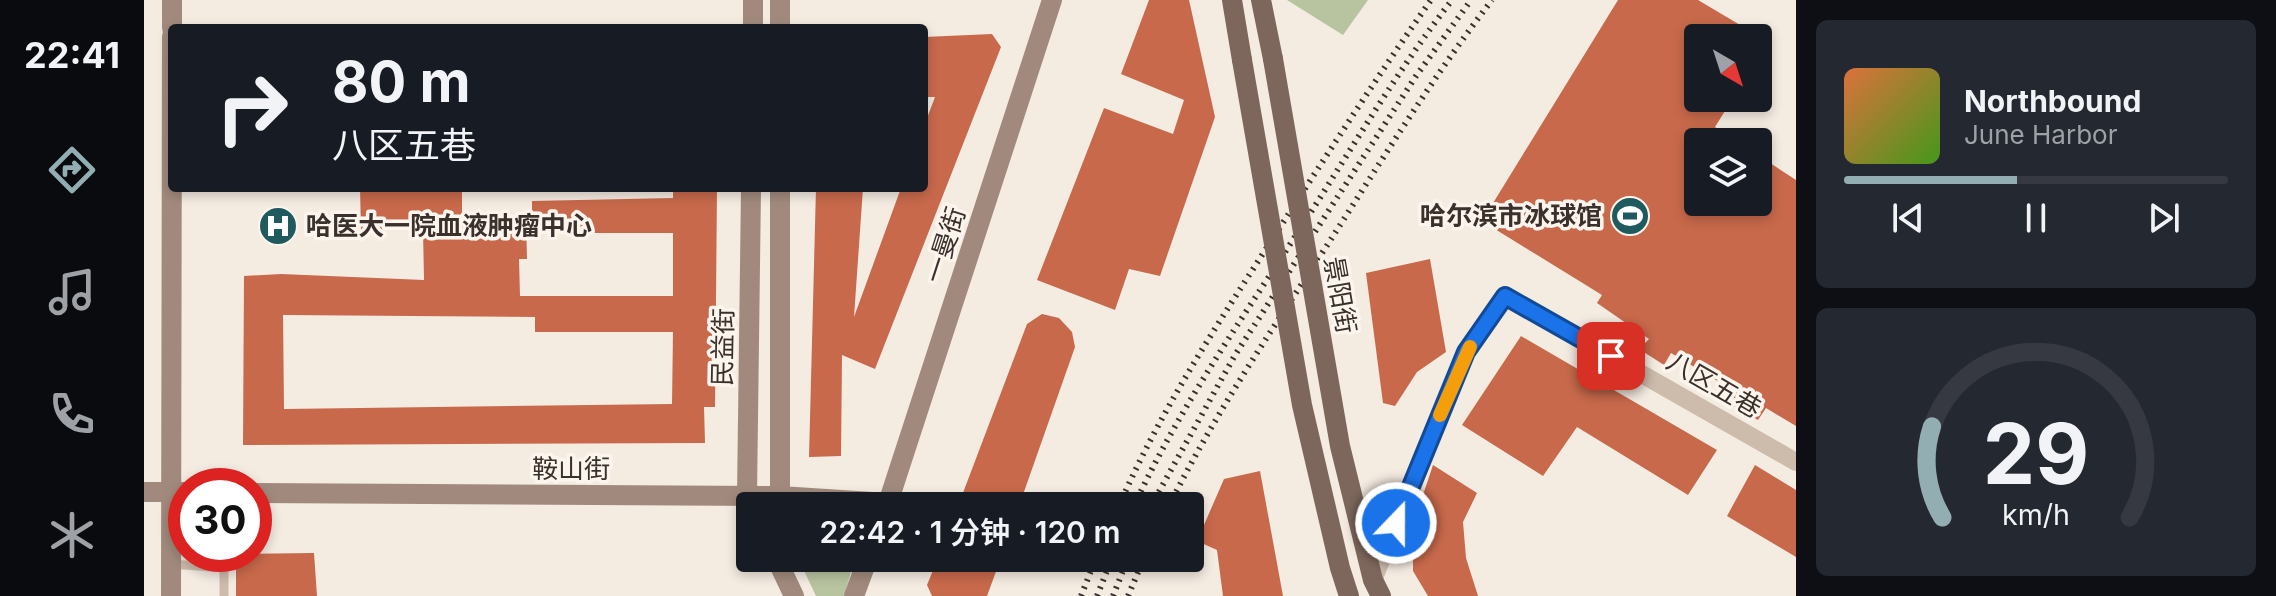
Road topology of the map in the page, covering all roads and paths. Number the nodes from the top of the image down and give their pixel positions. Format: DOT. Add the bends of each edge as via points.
graph roads {
  1 [pos="172,0"];
  2 [pos="753,0"];
  3 [pos="780,0"];
  4 [pos="1052,0"];
  5 [pos="1232,0"];
  6 [pos="1261,0"];
  7 [pos="172,24"];
  8 [pos="753,24"];
  9 [pos="780,24"];
  10 [pos="174,192"];
  11 [pos="751,192"];
  12 [pos="780,192"];
  13 [pos="1796,462"];
  14 [pos="179,468"];
  15 [pos="144,492"];
  16 [pos="168,492"];
  17 [pos="749,492"];
  18 [pos="780,492"];
  19 [pos="891,492"];
  20 [pos="272,493"];
  21 [pos="736,501"];
  22 [pos="171,572"];
  23 [pos="224,572"];
  24 [pos="783,572"];
  25 [pos="797,572"];
  26 [pos="863,572"];
  27 [pos="1377,588"];
  28 [pos="171,596"];
  29 [pos="224,596"];
  30 [pos="794,596"];
  31 [pos="808,596"];
  32 [pos="854,596"];
  33 [pos="1349,596"];
  1 -- 7 [label="main road"];
  2 -- 8 [label="main road"];
  3 -- 9 [label="main road"];
  4 -- 19 [label="main road, 一曼街"];
  5 -- 33 [label="main road, bridge" via="1302,405"];
  6 -- 27 [label="main road, 景阳街, bridge" via="1340,446"];
  10 -- 14 [label="main road"];
  11 -- 17 [label="main road, 民益街"];
  12 -- 18 [label="main road"];
  13 -- 27 [label="street, 八区五巷" via="1505,296 1466,352"];
  15 -- 16 [label="main road"];
  20 -- 21 [label="main road, 鞍山街"];
  22 -- 28 [label="main road"];
  23 -- 29 [label="lane"];
  24 -- 30 [label="main road"];
  25 -- 31 [label="main road"];
  26 -- 32 [label="main road"];
}
